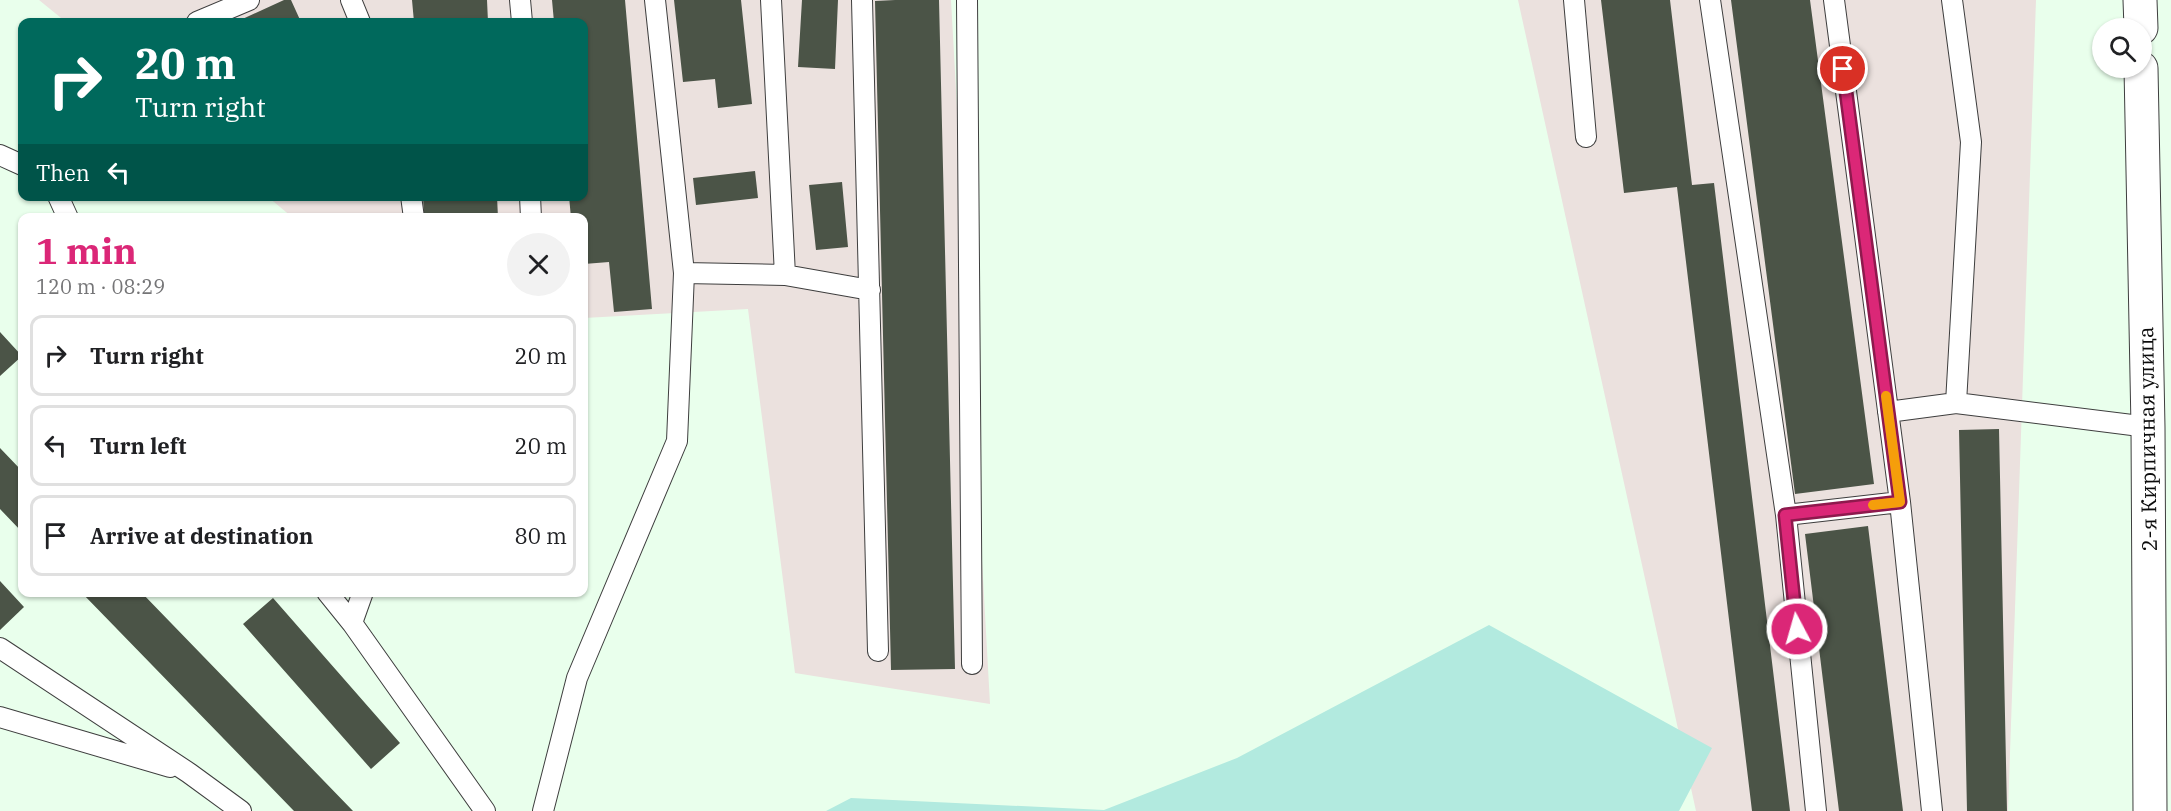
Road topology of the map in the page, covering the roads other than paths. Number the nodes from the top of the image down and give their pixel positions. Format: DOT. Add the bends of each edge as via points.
graph roads {
  1 [pos="249,0"];
  2 [pos="351,0"];
  3 [pos="520,0"];
  4 [pos="655,0"];
  5 [pos="771,0"];
  6 [pos="862,0"];
  7 [pos="967,0"];
  8 [pos="1574,0"];
  9 [pos="1710,0"];
  10 [pos="1834,0"];
  11 [pos="1952,0"];
  12 [pos="2140,0"];
  13 [pos="206,18"];
  14 [pos="358,18"];
  15 [pos="522,18"];
  16 [pos="2141,18"];
  17 [pos="2141,78"];
  18 [pos="1586,137"];
  19 [pos="0,154"];
  20 [pos="18,163"];
  21 [pos="684,273"];
  22 [pos="785,275"];
  23 [pos="870,290"];
  24 [pos="1956,402"];
  25 [pos="1888,412"];
  26 [pos="2148,427"];
  27 [pos="1900,502"];
  28 [pos="1785,515"];
  29 [pos="331,597"];
  30 [pos="361,597"];
  31 [pos="352,623"];
  32 [pos="0,648"];
  33 [pos="878,651"];
  34 [pos="972,664"];
  35 [pos="0,717"];
  36 [pos="189,773"];
  37 [pos="241,811"];
  38 [pos="485,811"];
  39 [pos="543,811"];
  40 [pos="1816,811"];
  41 [pos="1932,811"];
  42 [pos="2150,811"];
  1 -- 13 [label="lane"];
  2 -- 14 [label="lane"];
  3 -- 15 [label="lane"];
  4 -- 21 [label="lane"];
  5 -- 22 [label="lane"];
  6 -- 23 [label="lane"];
  7 -- 34 [label="lane"];
  8 -- 18 [label="lane"];
  9 -- 28 [label="lane"];
  10 -- 25 [label="lane"];
  11 -- 24 [label="lane" via="1971,142"];
  12 -- 16 [label="street"];
  17 -- 26 [label="street, 2-я Кирпичная улица"];
  19 -- 20 [label="lane"];
  21 -- 22 [label="lane"];
  21 -- 39 [label="lane" via="677,441 577,678"];
  22 -- 23 [label="lane"];
  23 -- 33 [label="lane"];
  24 -- 25 [label="lane"];
  24 -- 26 [label="lane"];
  25 -- 27 [label="lane"];
  26 -- 42 [label="street, 2-я Кирпичная улица"];
  27 -- 28 [label="lane"];
  27 -- 41 [label="lane"];
  28 -- 40 [label="lane"];
  29 -- 31 [label="lane"];
  30 -- 31 [label="lane"];
  31 -- 38 [label="lane"];
  32 -- 36 [label="lane"];
  35 -- 36 [label="lane"];
  36 -- 37 [label="lane"];
}
